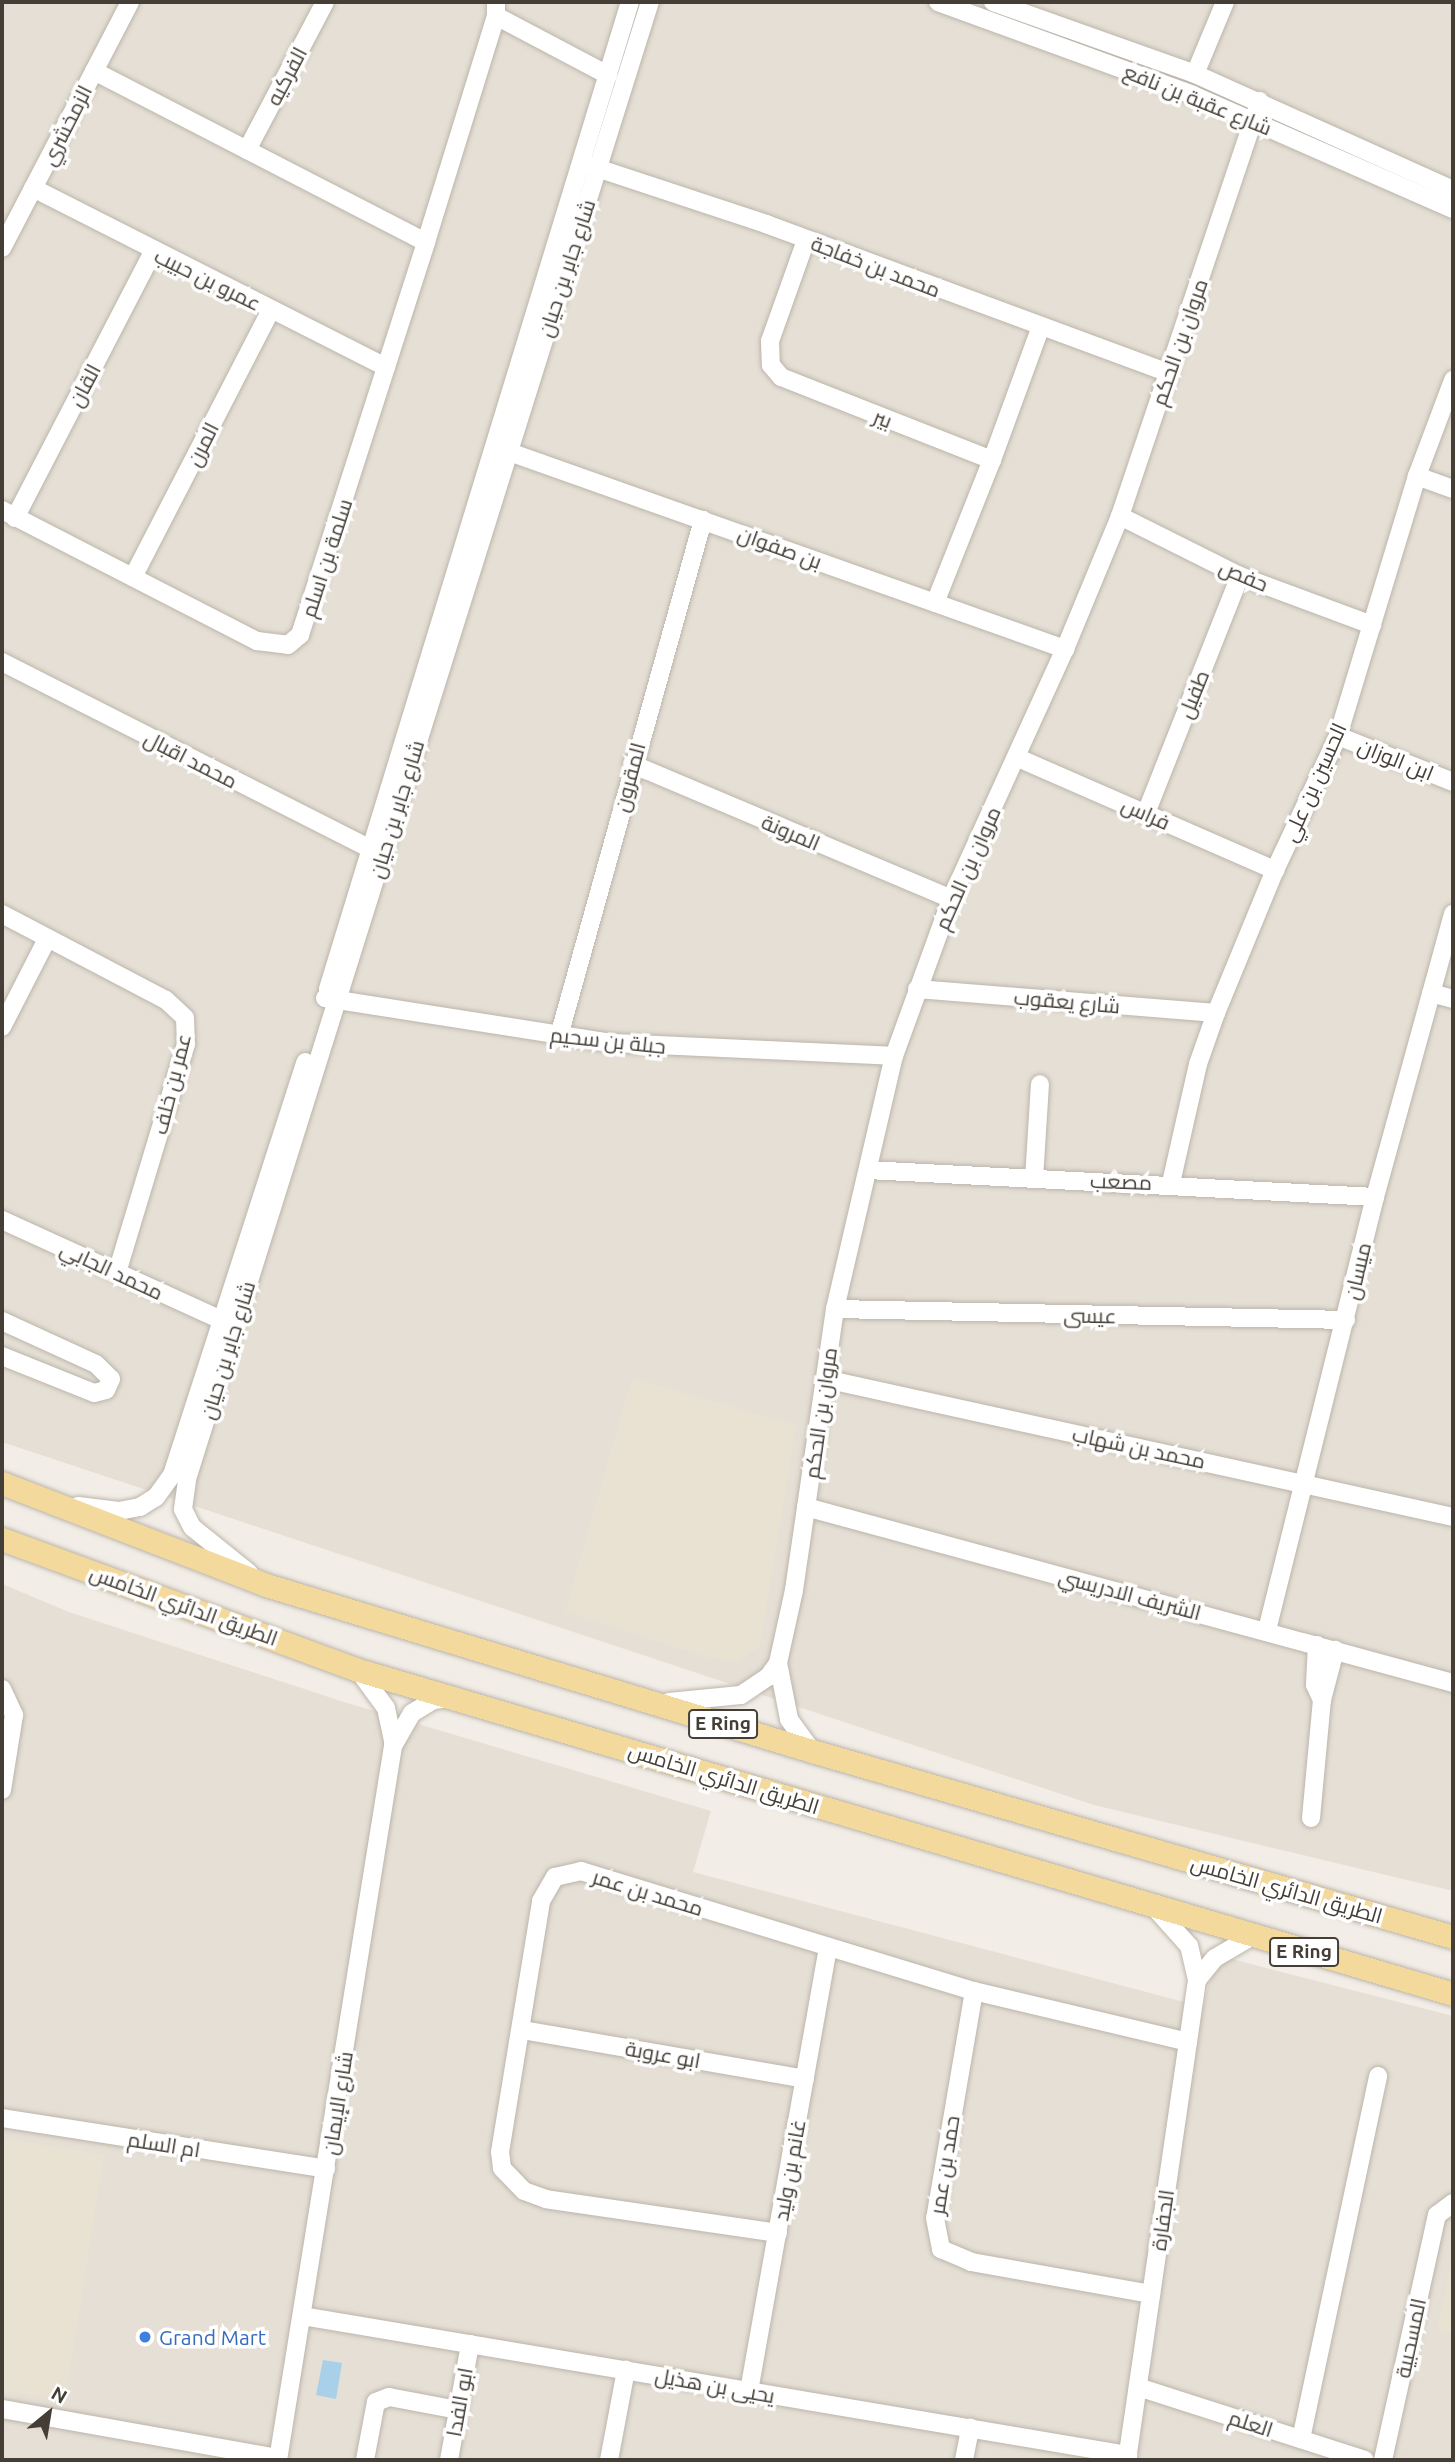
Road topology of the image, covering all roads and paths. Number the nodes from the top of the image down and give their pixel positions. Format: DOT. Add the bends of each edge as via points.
graph roads {
  1 [pos="130,2"];
  2 [pos="325,2"];
  3 [pos="631,2"];
  4 [pos="650,2"];
  5 [pos="938,2"];
  6 [pos="993,2"];
  7 [pos="1225,2"];
  8 [pos="496,9"];
  9 [pos="94,71"];
  10 [pos="1195,74"];
  11 [pos="608,75"];
  12 [pos="1260,102"];
  13 [pos="1254,120"];
  14 [pos="247,150"];
  15 [pos="590,165"];
  16 [pos="33,188"];
  17 [pos="1453,190"];
  18 [pos="1453,209"];
  19 [pos="806,240"];
  20 [pos="426,242"];
  21 [pos="2,248"];
  22 [pos="153,252"];
  23 [pos="271,310"];
  24 [pos="1040,328"];
  25 [pos="386,367"];
  26 [pos="1169,373"];
  27 [pos="1453,380"];
  28 [pos="501,449"];
  29 [pos="992,460"];
  30 [pos="1417,476"];
  31 [pos="1453,489"];
  32 [pos="8,514"];
  33 [pos="1119,516"];
  34 [pos="703,520"];
  35 [pos="1240,576"];
  36 [pos="133,577"];
  37 [pos="935,603"];
  38 [pos="1372,625"];
  39 [pos="1065,649"];
  40 [pos="2,662"];
  41 [pos="1338,736"];
  42 [pos="1016,757"];
  43 [pos="632,764"];
  44 [pos="1453,782"];
  45 [pos="1146,813"];
  46 [pos="374,851"];
  47 [pos="1275,870"];
  48 [pos="951,899"];
  49 [pos="1453,914"];
  50 [pos="2,915"];
  51 [pos="47,939"];
  52 [pos="918,989"];
  53 [pos="1431,993"];
  54 [pos="1453,999"];
  55 [pos="331,1000"];
  56 [pos="1216,1013"];
  57 [pos="2,1027"];
  58 [pos="559,1036"];
  59 [pos="894,1056"];
  60 [pos="1040,1084"];
  61 [pos="868,1170"];
  62 [pos="1034,1179"];
  63 [pos="1171,1183"];
  64 [pos="1375,1198"];
  65 [pos="2,1220"];
  66 [pos="117,1273"];
  67 [pos="835,1309"];
  68 [pos="221,1320"];
  69 [pos="1346,1320"];
  70 [pos="2,1321"];
  71 [pos="2,1356"];
  72 [pos="825,1379"];
  73 [pos="1303,1482"];
  74 [pos="2,1483"];
  75 [pos="47,1503"];
  76 [pos="806,1507"];
  77 [pos="1453,1517"];
  78 [pos="2,1539"];
  79 [pos="266,1585"];
  80 [pos="1267,1630"];
  81 [pos="1317,1645"];
  82 [pos="1335,1650"];
  83 [pos="778,1663"];
  84 [pos="359,1670"];
  85 [pos="1453,1684"];
  86 [pos="2,1689"];
  87 [pos="460,1699"];
  88 [pos="1322,1700"];
  89 [pos="650,1702"];
  90 [pos="393,1746"];
  91 [pos="812,1751"];
  92 [pos="2,1790"];
  93 [pos="1311,1818"];
  94 [pos="1155,1908"];
  95 [pos="1251,1937"];
  96 [pos="1453,1937"];
  97 [pos="828,1949"];
  98 [pos="1197,1980"];
  99 [pos="974,1991"];
  100 [pos="1453,1994"];
  101 [pos="522,2030"];
  102 [pos="1188,2042"];
  103 [pos="1378,2076"];
  104 [pos="805,2079"];
  105 [pos="2,2118"];
  106 [pos="326,2169"];
  107 [pos="1453,2203"];
  108 [pos="778,2233"];
  109 [pos="1151,2294"];
  110 [pos="303,2316"];
  111 [pos="470,2344"];
  112 [pos="626,2370"];
  113 [pos="1138,2387"];
  114 [pos="749,2391"];
  115 [pos="2,2409"];
  116 [pos="458,2410"];
  117 [pos="970,2428"];
  118 [pos="1301,2439"];
  119 [pos="1127,2458"];
  120 [pos="278,2459"];
  121 [pos="365,2460"];
  122 [pos="449,2460"];
  123 [pos="609,2460"];
  124 [pos="964,2460"];
  125 [pos="1365,2460"];
  126 [pos="1383,2460"];
  1 -- 9 [label="street, الزمخشري"];
  2 -- 14 [label="street, الفركيه"];
  3 -- 11 [label="street, شارع جابر بن حيان"];
  4 -- 15 [label="street, شارع جابر بن حيان"];
  5 -- 13 [label="street, شارع عقبة بن نافع"];
  6 -- 10 [label="street, شارع عقبة بن نافع"];
  7 -- 10 [label="street, شارع عقبة بن نافع"];
  8 -- 11 [label="street"];
  8 -- 20 [label="street, سلمة بن اسلم"];
  9 -- 14 [label="street"];
  9 -- 16 [label="street, الزمخشري"];
  10 -- 12 [label="street, شارع عقبة بن نافع"];
  11 -- 15 [label="street, شارع جابر بن حيان"];
  12 -- 13 [label="street, مروان بن الحكم"];
  12 -- 17 [label="street, شارع عقبة بن نافع"];
  13 -- 18 [label="street, شارع عقبة بن نافع"];
  13 -- 26 [label="street, مروان بن الحكم"];
  14 -- 20 [label="street"];
  15 -- 19 [label="street, محمد بن خفاجة"];
  15 -- 28 [label="street, شارع جابر بن حيان"];
  16 -- 21 [label="street, الزمخشري"];
  16 -- 22 [label="street, عمرو بن حبيب"];
  19 -- 24 [label="street, محمد بن خفاجة"];
  19 -- 29 [label="street, بير" via="770,341 771,365 781,377"];
  20 -- 25 [label="street, سلمة بن اسلم"];
  22 -- 23 [label="street, عمرو بن حبيب"];
  22 -- 32 [label="street, القان"];
  23 -- 25 [label="street, عمرو بن حبيب"];
  23 -- 36 [label="street, المرن"];
  24 -- 26 [label="street, محمد بن خفاجة"];
  24 -- 29 [label="street"];
  25 -- 36 [label="street, سلمة بن اسلم" via="307,620 288,645 257,641"];
  26 -- 33 [label="street, مروان بن الحكم"];
  27 -- 30 [label="street, الحسين بن علي"];
  28 -- 34 [label="street, بن صفوان"];
  28 -- 46 [label="street, شارع جابر بن حيان"];
  29 -- 37 [label="street"];
  30 -- 31 [label="street"];
  30 -- 38 [label="street, الحسين بن علي"];
  32 -- 36 [label="street, سلمة بن اسلم"];
  33 -- 35 [label="street, حفص"];
  33 -- 39 [label="street, مروان بن الحكم"];
  34 -- 37 [label="street, بن صفوان"];
  34 -- 43 [label="street, المقرون"];
  35 -- 38 [label="street, حفص"];
  35 -- 45 [label="street, طفيل"];
  37 -- 39 [label="street, بن صفوان"];
  38 -- 41 [label="street, الحسين بن علي"];
  39 -- 42 [label="street, مروان بن الحكم"];
  40 -- 46 [label="street, محمد اقبال"];
  41 -- 44 [label="street, ابن الوزان"];
  41 -- 47 [label="street, الحسين بن علي"];
  42 -- 45 [label="street, فراس"];
  42 -- 48 [label="street, مروان بن الحكم"];
  43 -- 48 [label="street, المرونة"];
  43 -- 58 [label="street, المقرون"];
  45 -- 47 [label="street, فراس"];
  46 -- 55 [label="street, شارع جابر بن حيان"];
  47 -- 56 [label="street, الحسين بن علي"];
  48 -- 52 [label="street, مروان بن الحكم"];
  49 -- 53 [label="street, ميسان"];
  50 -- 51 [label="street, عمر بن خلف"];
  51 -- 57 [label="street"];
  51 -- 66 [label="street, عمر بن خلف" via="178,1008 188,1031"];
  52 -- 56 [label="street, شارع يعقوب"];
  52 -- 59 [label="street, مروان بن الحكم"];
  53 -- 54 [label="street"];
  53 -- 64 [label="street, ميسان"];
  55 -- 58 [label="street, جبلة بن سحيم"];
  55 -- 68 [label="street, شارع جابر بن حيان"];
  55 -- 79 [label="street, شارع جابر بن حيان" via="184,1494 183,1509 192,1527"];
  56 -- 63 [label="street, الحسين بن علي" via="1198,1064"];
  58 -- 59 [label="street, جبلة بن سحيم" via="688,1048"];
  59 -- 61 [label="street, مروان بن الحكم"];
  60 -- 62 [label="street"];
  61 -- 62 [label="street, مصعب"];
  61 -- 67 [label="street, مروان بن الحكم"];
  62 -- 63 [label="street, مصعب"];
  63 -- 64 [label="street, مصعب"];
  64 -- 69 [label="street, ميسان"];
  65 -- 66 [label="street, محمد الجابي"];
  66 -- 68 [label="street, محمد الجابي"];
  67 -- 69 [label="street, عيسى"];
  67 -- 72 [label="street, مروان بن الحكم"];
  68 -- 75 [label="street, شارع جابر بن حيان" via="167,1485 140,1507 119,1511"];
  69 -- 73 [label="street, ميسان"];
  70 -- 71 [label="street" via="103,1368 110,1373 109,1385 94,1394"];
  72 -- 73 [label="street, محمد بن شهاب"];
  72 -- 76 [label="street, مروان بن الحكم"];
  73 -- 77 [label="street, محمد بن شهاب"];
  73 -- 80 [label="street, ميسان"];
  74 -- 75 [label="main road, الطريق الدائري الخامس / E Ring"];
  75 -- 79 [label="main road, الطريق الدائري الخامس / E Ring"];
  76 -- 80 [label="street, الشريف الادريسي"];
  76 -- 83 [label="street, مروان بن الحكم"];
  78 -- 84 [label="main road, الطريق الدائري الخامس / E Ring"];
  79 -- 89 [label="main road, الطريق الدائري الخامس / E Ring"];
  80 -- 81 [label="street, الشريف الادريسي"];
  81 -- 82 [label="street, الشريف الادريسي"];
  81 -- 88 [label="street" via="1315,1685"];
  82 -- 85 [label="street, الشريف الادريسي"];
  82 -- 88 [label="street"];
  83 -- 89 [label="street" via="768,1677 741,1695"];
  83 -- 91 [label="street, مروان بن الحكم" via="789,1719"];
  84 -- 87 [label="main road, الطريق الدائري الخامس / E Ring"];
  84 -- 90 [label="street, شارع الإيمان" via="386,1708"];
  86 -- 92 [label="street" via="14,1715"];
  87 -- 90 [label="street, شارع الإيمان" via="422,1705 403,1722"];
  87 -- 94 [label="main road, الطريق الدائري الخامس / E Ring"];
  88 -- 93 [label="street"];
  89 -- 91 [label="main road, الطريق الدائري الخامس / E Ring"];
  90 -- 106 [label="street, شارع الإيمان"];
  91 -- 96 [label="main road, الطريق الدائري الخامس / E Ring"];
  94 -- 95 [label="main road, الطريق الدائري الخامس / E Ring"];
  94 -- 98 [label="street, الجفارة" via="1189,1946"];
  95 -- 98 [label="street" via="1220,1954"];
  95 -- 100 [label="main road, الطريق الدائري الخامس / E Ring"];
  97 -- 99 [label="street, محمد بن عمر"];
  97 -- 101 [label="street, محمد بن عمر" via="581,1871 566,1872 546,1886 541,1901"];
  97 -- 104 [label="street, غانم بن وليد"];
  98 -- 102 [label="street, الجفارة"];
  99 -- 102 [label="street, محمد بن عمر"];
  99 -- 109 [label="street, حمد بن عمر" via="934,2218 941,2249 971,2262"];
  101 -- 104 [label="street, ابو عروبة"];
  101 -- 108 [label="street, محمد بن عمر" via="500,2152 502,2168 512,2183 546,2199"];
  102 -- 109 [label="street, الجفارة"];
  103 -- 118 [label="street"];
  104 -- 108 [label="street, غانم بن وليد"];
  105 -- 106 [label="street, ام السلم"];
  106 -- 110 [label="street, شارع الإيمان"];
  107 -- 126 [label="street, المسحبية" via="1437,2215"];
  108 -- 114 [label="street, غانم بن وليد"];
  109 -- 113 [label="street, الجفارة"];
  110 -- 111 [label="street, يحيى بن هذيل"];
  110 -- 120 [label="street, شارع الإيمان"];
  111 -- 112 [label="street, يحيى بن هذيل"];
  111 -- 116 [label="street, ابو الفدا"];
  112 -- 114 [label="street, يحيى بن هذيل"];
  112 -- 123 [label="street"];
  113 -- 118 [label="street, العلم"];
  113 -- 119 [label="street, الجفارة"];
  114 -- 117 [label="street, يحيى بن هذيل"];
  115 -- 120 [label="street"];
  116 -- 121 [label="street" via="389,2397 376,2402"];
  116 -- 122 [label="street, ابو الفدا"];
  117 -- 119 [label="street, يحيى بن هذيل"];
  117 -- 124 [label="street"];
  118 -- 125 [label="street, العلم"];
}
